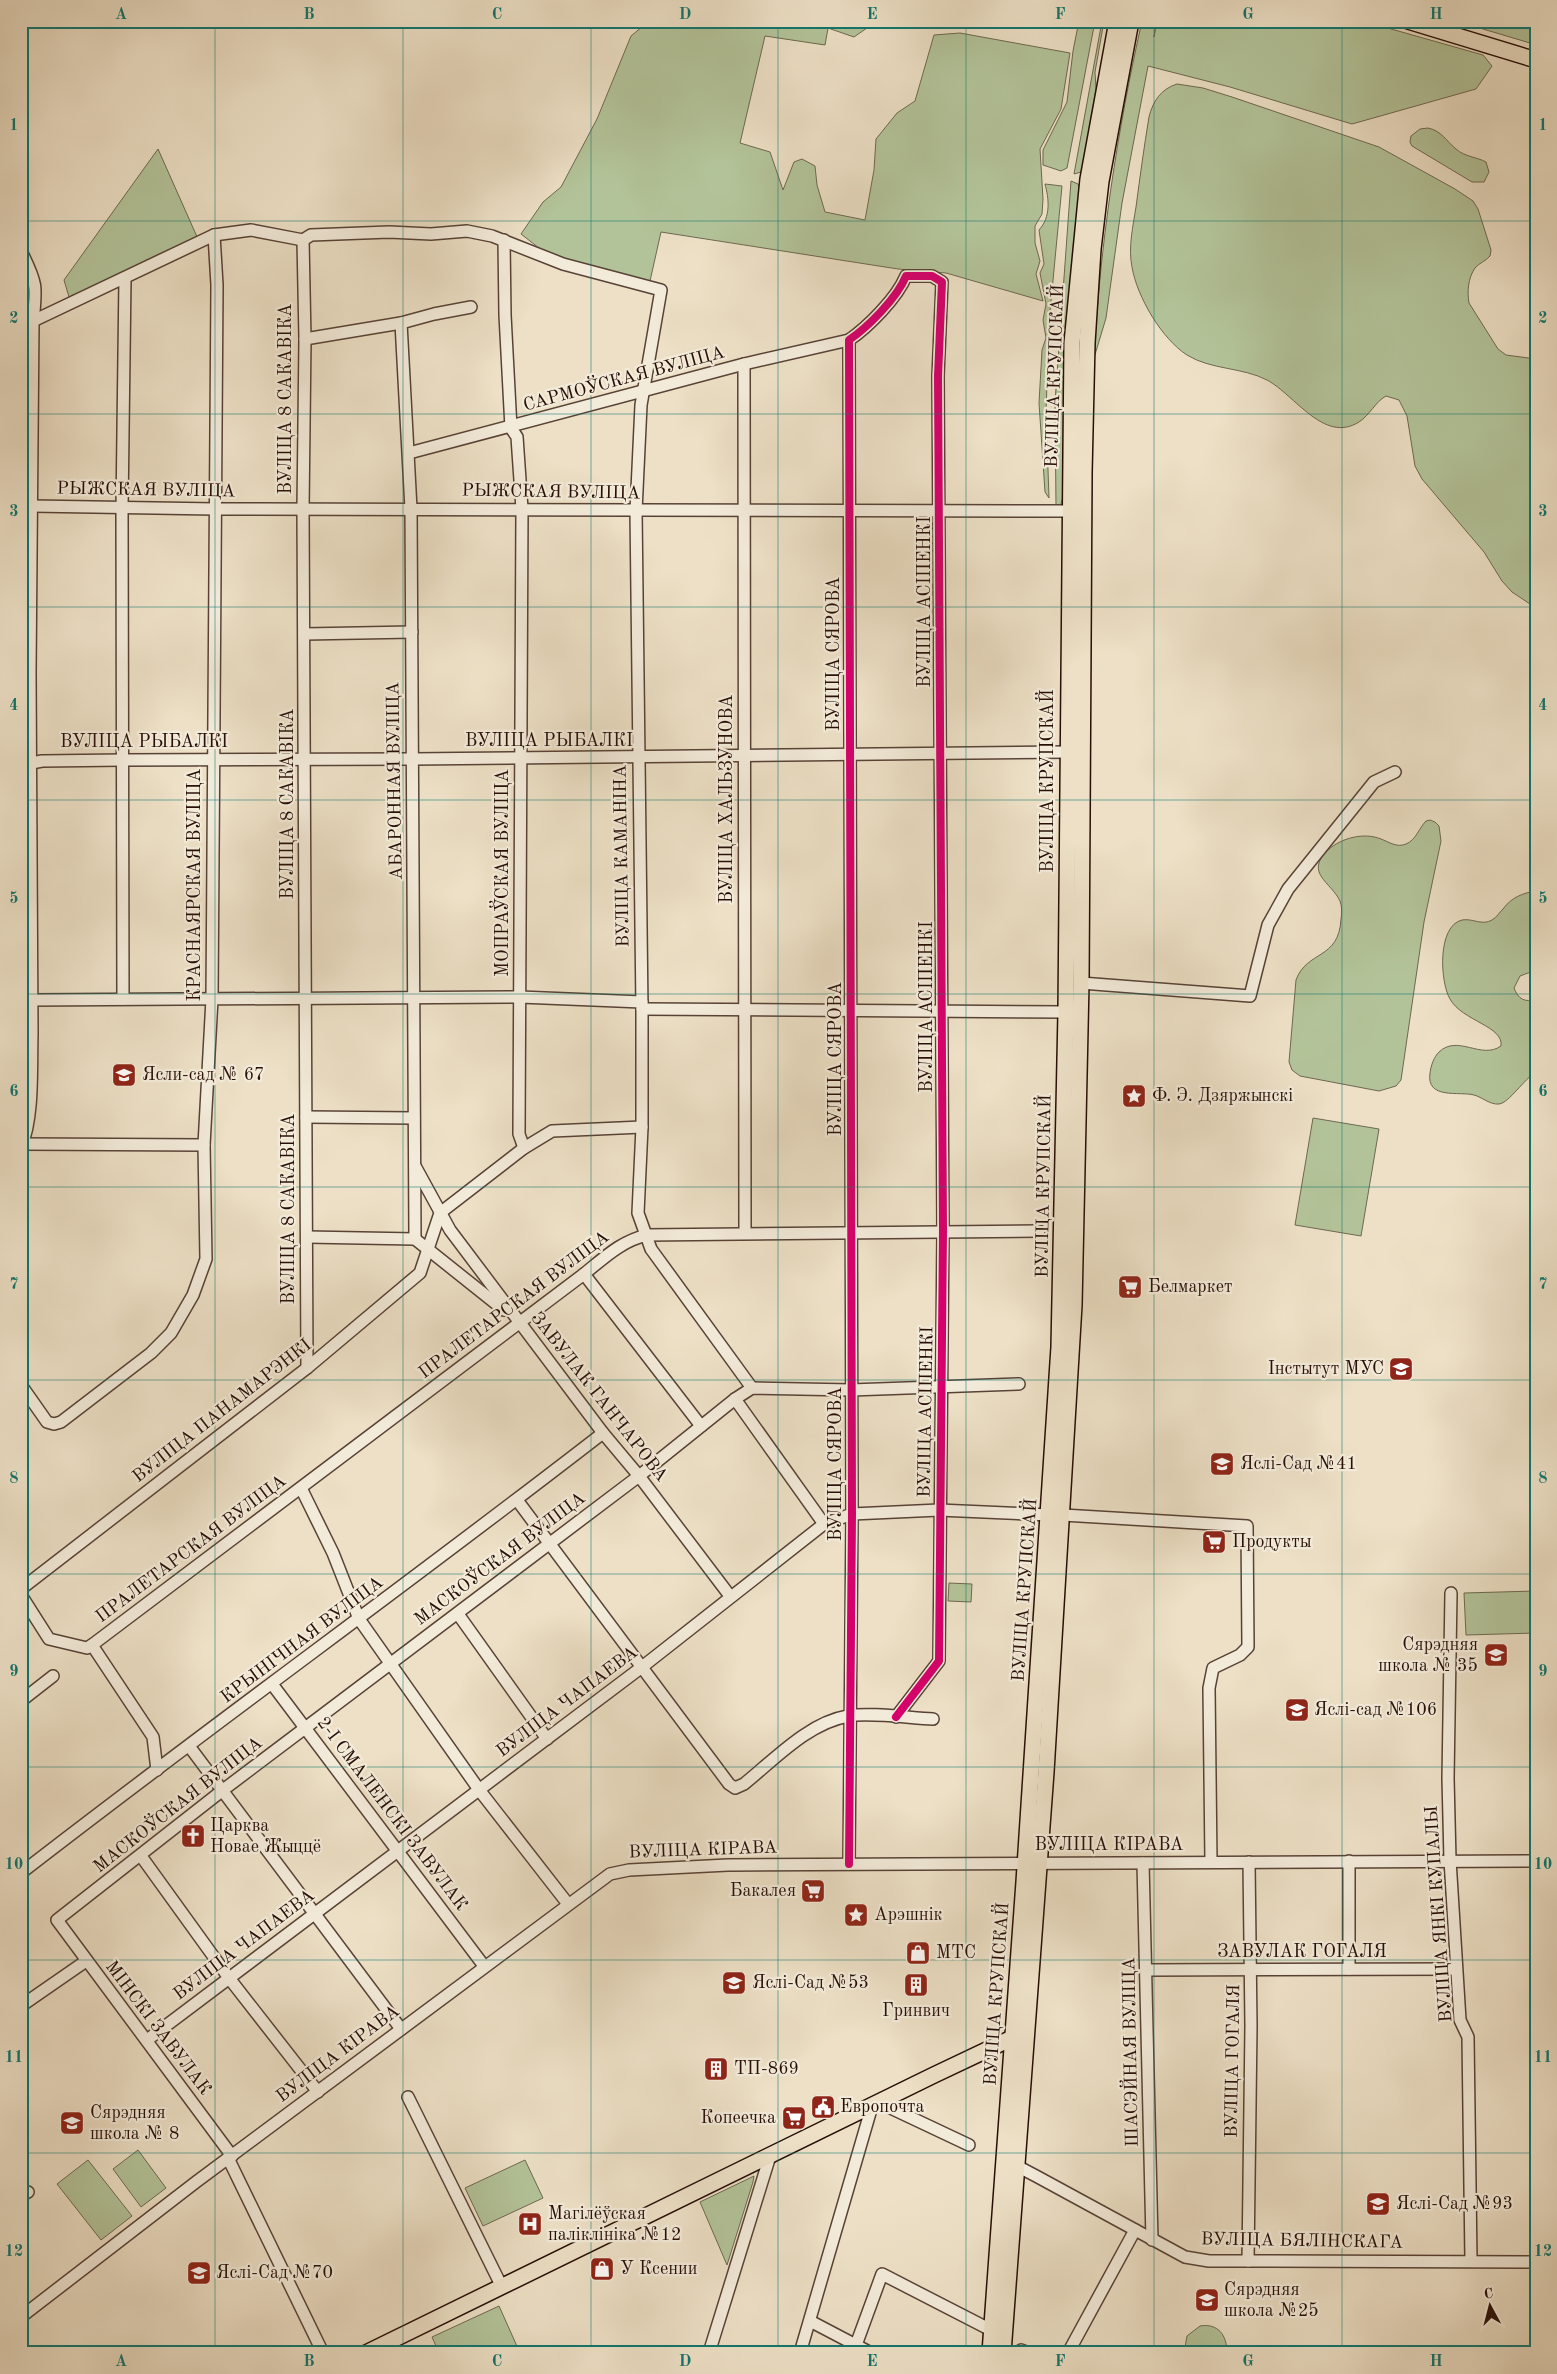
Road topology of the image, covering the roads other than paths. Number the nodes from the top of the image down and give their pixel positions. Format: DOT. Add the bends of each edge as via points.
graph roads {
  1 [pos="1117,21"];
  2 [pos="1130,21"];
  3 [pos="1408,21"];
  4 [pos="1536,60"];
  5 [pos="214,235"];
  6 [pos="303,240"];
  7 [pos="504,240"];
  8 [pos="21,251"];
  9 [pos="125,278"];
  10 [pos="472,307"];
  11 [pos="21,314"];
  12 [pos="33,321"];
  13 [pos="401,324"];
  14 [pos="305,339"];
  15 [pos="849,340"];
  16 [pos="744,364"];
  17 [pos="644,390"];
  18 [pos="27,406"];
  19 [pos="511,428"];
  20 [pos="409,453"];
  21 [pos="28,500"];
  22 [pos="122,508"];
  23 [pos="215,509"];
  24 [pos="303,509"];
  25 [pos="411,509"];
  26 [pos="522,509"];
  27 [pos="744,510"];
  28 [pos="848,510"];
  29 [pos="636,511"];
  30 [pos="940,511"];
  31 [pos="1069,511"];
  32 [pos="26,587"];
  33 [pos="412,632"];
  34 [pos="305,634"];
  35 [pos="26,674"];
  36 [pos="1068,752"];
  37 [pos="941,754"];
  38 [pos="745,756"];
  39 [pos="850,756"];
  40 [pos="638,757"];
  41 [pos="520,758"];
  42 [pos="214,759"];
  43 [pos="304,759"];
  44 [pos="412,759"];
  45 [pos="124,760"];
  46 [pos="26,764"];
  47 [pos="1395,772"];
  48 [pos="26,854"];
  49 [pos="27,943"];
  50 [pos="1081,984"];
  51 [pos="520,997"];
  52 [pos="123,999"];
  53 [pos="212,999"];
  54 [pos="306,999"];
  55 [pos="416,999"];
  56 [pos="32,1000"];
  57 [pos="642,1006"];
  58 [pos="745,1010"];
  59 [pos="850,1011"];
  60 [pos="941,1011"];
  61 [pos="1066,1012"];
  62 [pos="27,1034"];
  63 [pos="306,1116"];
  64 [pos="414,1118"];
  65 [pos="642,1127"];
  66 [pos="204,1145"];
  67 [pos="22,1146"];
  68 [pos="524,1148"];
  69 [pos="414,1165"];
  70 [pos="440,1213"];
  71 [pos="943,1231"];
  72 [pos="1039,1231"];
  73 [pos="851,1232"];
  74 [pos="745,1233"];
  75 [pos="647,1235"];
  76 [pos="306,1237"];
  77 [pos="415,1239"];
  78 [pos="430,1249"];
  79 [pos="584,1274"];
  80 [pos="519,1323"];
  81 [pos="307,1368"];
  82 [pos="1019,1384"];
  83 [pos="21,1385"];
  84 [pos="943,1386"];
  85 [pos="752,1388"];
  86 [pos="851,1390"];
  87 [pos="735,1399"];
  88 [pos="701,1426"];
  89 [pos="603,1433"];
  90 [pos="639,1476"];
  91 [pos="301,1488"];
  92 [pos="517,1500"];
  93 [pos="940,1510"];
  94 [pos="852,1514"];
  95 [pos="1056,1515"];
  96 [pos="824,1524"];
  97 [pos="550,1544"];
  98 [pos="21,1589"];
  99 [pos="1450,1593"];
  100 [pos="21,1595"];
  101 [pos="730,1596"];
  102 [pos="458,1614"];
  103 [pos="358,1619"];
  104 [pos="92,1645"];
  105 [pos="389,1665"];
  106 [pos="642,1667"];
  107 [pos="53,1676"];
  108 [pos="272,1684"];
  109 [pos="21,1701"];
  110 [pos="851,1715"];
  111 [pos="896,1717"];
  112 [pos="933,1718"];
  113 [pos="306,1728"];
  114 [pos="547,1739"];
  115 [pos="189,1746"];
  116 [pos="157,1770"];
  117 [pos="223,1790"];
  118 [pos="480,1790"];
  119 [pos="398,1851"];
  120 [pos="141,1856"];
  121 [pos="1450,1860"];
  122 [pos="1349,1861"];
  123 [pos="1536,1861"];
  124 [pos="1211,1862"];
  125 [pos="1249,1862"];
  126 [pos="1032,1863"];
  127 [pos="1143,1863"];
  128 [pos="849,1864"];
  129 [pos="21,1873"];
  130 [pos="568,1904"];
  131 [pos="315,1913"];
  132 [pos="57,1920"];
  133 [pos="86,1961"];
  134 [pos="484,1966"];
  135 [pos="1252,1969"];
  136 [pos="1349,1969"];
  137 [pos="1456,1969"];
  138 [pos="1147,1970"];
  139 [pos="229,1978"];
  140 [pos="21,2006"];
  141 [pos="401,2029"];
  142 [pos="1019,2038"];
  143 [pos="147,2040"];
  144 [pos="318,2092"];
  145 [pos="408,2097"];
  146 [pos="876,2105"];
  147 [pos="969,2145"];
  148 [pos="770,2156"];
  149 [pos="230,2157"];
  150 [pos="1010,2165"];
  151 [pos="1135,2230"];
  152 [pos="1152,2240"];
  153 [pos="1248,2261"];
  154 [pos="1471,2261"];
  155 [pos="1532,2262"];
  156 [pos="501,2285"];
  157 [pos="21,2317"];
  158 [pos="810,2321"];
  159 [pos="991,2330"];
  160 [pos="856,2344"];
  161 [pos="323,2353"];
  162 [pos="366,2353"];
  163 [pos="709,2353"];
  164 [pos="800,2353"];
  165 [pos="871,2353"];
  166 [pos="990,2353"];
  167 [pos="1003,2353"];
  168 [pos="1068,2353"];
  1 -- 31 [label="main road, ВУЛІЦА КРУПСКАЙ" via="1079,247 1072,343"];
  2 -- 50 [label="main road, ВУЛІЦА КРУПСКАЙ" via="1101,181 1087,343"];
  3 -- 4 [label="main road"];
  5 -- 6 [label="street" via="251,230"];
  5 -- 9 [label="street"];
  5 -- 23 [label="street, КРАСНАЯРСКАЯ ВУЛІЦА" via="217,285"];
  6 -- 7 [label="street" via="311,235 467,231"];
  6 -- 14 [label="street, ВУЛІЦА 8 САКАВІКА"];
  7 -- 17 [label="street, ВУЛІЦА КАМАНІНА" via="563,264 661,290"];
  7 -- 19 [label="street, МОПРАЎСКАЯ ВУЛІЦА"];
  8 -- 12 [label="street" via="35,278"];
  9 -- 12 [label="street"];
  9 -- 22 [label="street"];
  10 -- 13 [label="street"];
  11 -- 12 [label="street"];
  12 -- 18 [label="street"];
  13 -- 14 [label="street"];
  13 -- 20 [label="street, АБАРОННАЯ ВУЛІЦА"];
  14 -- 24 [label="street, ВУЛІЦА 8 САКАВІКА"];
  15 -- 16 [label="street, САРМОЎСКАЯ ВУЛІЦА"];
  15 -- 28 [label="street, ВУЛІЦА СЯРОВА"];
  15 -- 30 [label="street, ВУЛІЦА АСІПЕНКІ" via="862,331 902,286 906,276 932,276 942,282 938,376"];
  16 -- 17 [label="street, САРМОЎСКАЯ ВУЛІЦА"];
  16 -- 27 [label="street, ВУЛІЦА ХАЛЬЗУНОВА"];
  17 -- 19 [label="street, САРМОЎСКАЯ ВУЛІЦА"];
  17 -- 29 [label="street, ВУЛІЦА КАМАНІНА"];
  18 -- 21 [label="street"];
  19 -- 20 [label="street, САРМОЎСКАЯ ВУЛІЦА"];
  19 -- 26 [label="street, МОПРАЎСКАЯ ВУЛІЦА" via="517,436"];
  20 -- 25 [label="street, АБАРОННАЯ ВУЛІЦА"];
  21 -- 22 [label="street, РЫЖСКАЯ ВУЛІЦА"];
  21 -- 32 [label="street"];
  22 -- 23 [label="street, РЫЖСКАЯ ВУЛІЦА"];
  22 -- 45 [label="street"];
  23 -- 24 [label="street, РЫЖСКАЯ ВУЛІЦА"];
  23 -- 42 [label="street, КРАСНАЯРСКАЯ ВУЛІЦА"];
  24 -- 25 [label="street, РЫЖСКАЯ ВУЛІЦА"];
  24 -- 34 [label="street, ВУЛІЦА 8 САКАВІКА"];
  25 -- 26 [label="street, РЫЖСКАЯ ВУЛІЦА"];
  25 -- 33 [label="street, АБАРОННАЯ ВУЛІЦА"];
  26 -- 29 [label="street, РЫЖСКАЯ ВУЛІЦА"];
  26 -- 41 [label="street, МОПРАЎСКАЯ ВУЛІЦА"];
  27 -- 28 [label="street, РЫЖСКАЯ ВУЛІЦА"];
  27 -- 29 [label="street, РЫЖСКАЯ ВУЛІЦА"];
  27 -- 38 [label="street, ВУЛІЦА ХАЛЬЗУНОВА"];
  28 -- 30 [label="street, РЫЖСКАЯ ВУЛІЦА"];
  28 -- 39 [label="street, ВУЛІЦА СЯРОВА"];
  29 -- 40 [label="street, ВУЛІЦА КАМАНІНА"];
  30 -- 31 [label="street, РЫЖСКАЯ ВУЛІЦА"];
  30 -- 37 [label="street, ВУЛІЦА АСІПЕНКІ"];
  31 -- 36 [label="main road, ВУЛІЦА КРУПСКАЙ"];
  32 -- 35 [label="street"];
  33 -- 34 [label="street"];
  33 -- 44 [label="street, АБАРОННАЯ ВУЛІЦА"];
  34 -- 43 [label="street, ВУЛІЦА 8 САКАВІКА"];
  35 -- 46 [label="street"];
  36 -- 37 [label="street, ВУЛІЦА РЫБАЛКІ"];
  36 -- 61 [label="main road, ВУЛІЦА КРУПСКАЙ"];
  37 -- 39 [label="street, ВУЛІЦА РЫБАЛКІ"];
  37 -- 60 [label="street, ВУЛІЦА АСІПЕНКІ"];
  38 -- 39 [label="street, ВУЛІЦА РЫБАЛКІ"];
  38 -- 40 [label="street, ВУЛІЦА РЫБАЛКІ"];
  38 -- 58 [label="street, ВУЛІЦА ХАЛЬЗУНОВА"];
  39 -- 59 [label="street, ВУЛІЦА СЯРОВА"];
  40 -- 41 [label="street, ВУЛІЦА РЫБАЛКІ"];
  40 -- 57 [label="street, ВУЛІЦА КАМАНІНА"];
  41 -- 44 [label="street, ВУЛІЦА РЫБАЛКІ"];
  41 -- 51 [label="street, МОПРАЎСКАЯ ВУЛІЦА"];
  42 -- 43 [label="street, ВУЛІЦА РЫБАЛКІ"];
  42 -- 45 [label="street, ВУЛІЦА РЫБАЛКІ"];
  42 -- 53 [label="street, КРАСНАЯРСКАЯ ВУЛІЦА"];
  43 -- 44 [label="street, ВУЛІЦА РЫБАЛКІ"];
  43 -- 54 [label="street, ВУЛІЦА 8 САКАВІКА"];
  44 -- 55 [label="street, АБАРОННАЯ ВУЛІЦА"];
  45 -- 46 [label="street, ВУЛІЦА РЫБАЛКІ"];
  45 -- 52 [label="street"];
  46 -- 48 [label="street"];
  47 -- 50 [label="street" via="1374,782 1288,889 1268,924 1250,996"];
  48 -- 49 [label="street"];
  49 -- 56 [label="street"];
  50 -- 95 [label="main road, ВУЛІЦА КРУПСКАЙ" via="1074,1305"];
  51 -- 55 [label="street"];
  51 -- 57 [label="street"];
  51 -- 68 [label="street, МОПРАЎСКАЯ ВУЛІЦА" via="519,1134"];
  52 -- 53 [label="street"];
  52 -- 56 [label="street"];
  53 -- 54 [label="street"];
  53 -- 66 [label="street, КРАСНАЯРСКАЯ ВУЛІЦА"];
  54 -- 55 [label="street"];
  54 -- 63 [label="street, ВУЛІЦА 8 САКАВІКА"];
  55 -- 64 [label="street, АБАРОННАЯ ВУЛІЦА"];
  56 -- 62 [label="street"];
  57 -- 58 [label="street"];
  57 -- 65 [label="street, ВУЛІЦА КАМАНІНА"];
  58 -- 59 [label="street"];
  58 -- 74 [label="street, ВУЛІЦА ХАЛЬЗУНОВА"];
  59 -- 60 [label="street"];
  59 -- 73 [label="street, ВУЛІЦА СЯРОВА"];
  60 -- 61 [label="street"];
  60 -- 71 [label="street, ВУЛІЦА АСІПЕНКІ"];
  61 -- 95 [label="main road, ВУЛІЦА КРУПСКАЙ"];
  62 -- 67 [label="street" via="30,1090"];
  63 -- 64 [label="street"];
  63 -- 76 [label="street, ВУЛІЦА 8 САКАВІКА"];
  64 -- 69 [label="street, АБАРОННАЯ ВУЛІЦА"];
  65 -- 68 [label="street" via="552,1131"];
  65 -- 75 [label="street, ВУЛІЦА КАМАНІНА" via="638,1213"];
  66 -- 67 [label="street"];
  66 -- 83 [label="street, КРАСНАЯРСКАЯ ВУЛІЦА" via="206,1259 193,1295 171,1333 151,1353 61,1422 47,1422"];
  68 -- 70 [label="street"];
  69 -- 70 [label="street, ЗАВУЛАК ГАНЧАРОВА"];
  69 -- 77 [label="street, АБАРОННАЯ ВУЛІЦА"];
  70 -- 78 [label="street, ВУЛІЦА ПАНАМАРЭНКІ"];
  70 -- 80 [label="street, ЗАВУЛАК ГАНЧАРОВА"];
  71 -- 72 [label="street, ПРАЛЕТАРСКАЯ ВУЛІЦА"];
  71 -- 73 [label="street, ПРАЛЕТАРСКАЯ ВУЛІЦА"];
  71 -- 84 [label="street, ВУЛІЦА АСІПЕНКІ"];
  73 -- 74 [label="street, ПРАЛЕТАРСКАЯ ВУЛІЦА"];
  73 -- 86 [label="street, ВУЛІЦА СЯРОВА"];
  74 -- 75 [label="street, ПРАЛЕТАРСКАЯ ВУЛІЦА"];
  75 -- 79 [label="street, ПРАЛЕТАРСКАЯ ВУЛІЦА" via="621,1244"];
  75 -- 85 [label="street, ВУЛІЦА КАМАНІНА" via="651,1249"];
  76 -- 77 [label="street"];
  76 -- 81 [label="street, ВУЛІЦА 8 САКАВІКА"];
  77 -- 78 [label="street"];
  78 -- 80 [label="street"];
  78 -- 81 [label="street, ВУЛІЦА ПАНАМАРЭНКІ" via="420,1273"];
  79 -- 80 [label="street, ПРАЛЕТАРСКАЯ ВУЛІЦА"];
  79 -- 88 [label="street"];
  80 -- 89 [label="street, ЗАВУЛАК ГАНЧАРОВА"];
  80 -- 91 [label="street, ПРАЛЕТАРСКАЯ ВУЛІЦА"];
  81 -- 98 [label="street, ВУЛІЦА ПАНАМАРЭНКІ"];
  82 -- 84 [label="street"];
  84 -- 86 [label="street"];
  84 -- 93 [label="street, ВУЛІЦА АСІПЕНКІ"];
  85 -- 86 [label="street"];
  85 -- 87 [label="street, МАСКОЎСКАЯ ВУЛІЦА"];
  86 -- 94 [label="street, ВУЛІЦА СЯРОВА"];
  87 -- 88 [label="street, МАСКОЎСКАЯ ВУЛІЦА"];
  87 -- 96 [label="street"];
  88 -- 90 [label="street, МАСКОЎСКАЯ ВУЛІЦА"];
  89 -- 90 [label="street, ЗАВУЛАК ГАНЧАРОВА"];
  89 -- 92 [label="street, КРЫНІЧНАЯ ВУЛІЦА"];
  90 -- 97 [label="street, МАСКОЎСКАЯ ВУЛІЦА"];
  90 -- 101 [label="street, ЗАВУЛАК ГАНЧАРОВА"];
  91 -- 103 [label="street" via="333,1553"];
  91 -- 104 [label="street, ПРАЛЕТАРСКАЯ ВУЛІЦА"];
  92 -- 97 [label="street"];
  92 -- 103 [label="street, КРЫНІЧНАЯ ВУЛІЦА"];
  93 -- 94 [label="street, ВУЛІЦА ЧАПАЕВА"];
  93 -- 95 [label="street, ВУЛІЦА ЧАПАЕВА"];
  93 -- 111 [label="street, ВУЛІЦА АСІПЕНКІ" via="939,1661"];
  94 -- 96 [label="street, ВУЛІЦА ЧАПАЕВА"];
  94 -- 110 [label="street, ВУЛІЦА СЯРОВА"];
  95 -- 124 [label="street, ВУЛІЦА ЧАПАЕВА" via="1246,1526 1248,1647 1240,1655 1213,1668 1209,1688"];
  95 -- 126 [label="main road, ВУЛІЦА КРУПСКАЙ"];
  96 -- 101 [label="street, ВУЛІЦА ЧАПАЕВА"];
  97 -- 102 [label="street, МАСКОЎСКАЯ ВУЛІЦА"];
  97 -- 106 [label="street"];
  99 -- 121 [label="street, ВУЛІЦА ЯНКІ КУПАЛЫ"];
  100 -- 104 [label="street" via="49,1638 87,1648"];
  101 -- 106 [label="street, ВУЛІЦА ЧАПАЕВА"];
  102 -- 105 [label="street, МАСКОЎСКАЯ ВУЛІЦА"];
  102 -- 114 [label="street"];
  103 -- 105 [label="street"];
  103 -- 108 [label="street, КРЫНІЧНАЯ ВУЛІЦА"];
  104 -- 116 [label="street" via="153,1737"];
  105 -- 113 [label="street, МАСКОЎСКАЯ ВУЛІЦА"];
  105 -- 118 [label="street"];
  106 -- 110 [label="street" via="735,1788 817,1727"];
  106 -- 114 [label="street, ВУЛІЦА ЧАПАЕВА"];
  107 -- 109 [label="street"];
  108 -- 113 [label="street, 2-І СМАЛЕНСКІ ЗАВУЛАК"];
  108 -- 115 [label="street, КРЫНІЧНАЯ ВУЛІЦА"];
  110 -- 111 [label="street"];
  110 -- 128 [label="street, ВУЛІЦА СЯРОВА"];
  111 -- 112 [label="street"];
  113 -- 117 [label="street, МАСКОЎСКАЯ ВУЛІЦА"];
  113 -- 119 [label="street, 2-І СМАЛЕНСКІ ЗАВУЛАК"];
  114 -- 118 [label="street, ВУЛІЦА ЧАПАЕВА"];
  115 -- 116 [label="street, КРЫНІЧНАЯ ВУЛІЦА"];
  115 -- 117 [label="street"];
  116 -- 129 [label="street, КРЫНІЧНАЯ ВУЛІЦА"];
  117 -- 120 [label="street, МАСКОЎСКАЯ ВУЛІЦА"];
  117 -- 131 [label="street"];
  118 -- 119 [label="street, ВУЛІЦА ЧАПАЕВА"];
  118 -- 130 [label="street"];
  119 -- 131 [label="street, ВУЛІЦА ЧАПАЕВА"];
  119 -- 134 [label="street, 2-І СМАЛЕНСКІ ЗАВУЛАК"];
  120 -- 132 [label="street, МАСКОЎСКАЯ ВУЛІЦА"];
  120 -- 139 [label="street"];
  121 -- 122 [label="street, ВУЛІЦА КІРАВА"];
  121 -- 123 [label="street, ВУЛІЦА КІРАВА"];
  121 -- 137 [label="street, ВУЛІЦА ЯНКІ КУПАЛЫ"];
  122 -- 125 [label="street, ВУЛІЦА КІРАВА"];
  122 -- 136 [label="street"];
  124 -- 125 [label="street, ВУЛІЦА КІРАВА"];
  124 -- 127 [label="street, ВУЛІЦА КІРАВА"];
  125 -- 135 [label="street, ВУЛІЦА ГОГАЛЯ"];
  126 -- 127 [label="street, ВУЛІЦА КІРАВА"];
  126 -- 128 [label="street, ВУЛІЦА КІРАВА"];
  126 -- 142 [label="main road, ВУЛІЦА КРУПСКАЙ"];
  127 -- 138 [label="street, ШАСЭЙНАЯ ВУЛІЦА"];
  128 -- 130 [label="street, ВУЛІЦА КІРАВА" via="728,1865 617,1871"];
  130 -- 134 [label="street, ВУЛІЦА КІРАВА"];
  131 -- 139 [label="street, ВУЛІЦА ЧАПАЕВА"];
  131 -- 141 [label="street"];
  132 -- 133 [label="street, МІНСКІ ЗАВУЛАК"];
  133 -- 140 [label="street"];
  133 -- 143 [label="street, МІНСКІ ЗАВУЛАК"];
  134 -- 141 [label="street, ВУЛІЦА КІРАВА"];
  135 -- 136 [label="street, ЗАВУЛАК ГОГАЛЯ"];
  135 -- 138 [label="street, ЗАВУЛАК ГОГАЛЯ"];
  135 -- 153 [label="street, ВУЛІЦА ГОГАЛЯ"];
  136 -- 137 [label="street, ЗАВУЛАК ГОГАЛЯ"];
  137 -- 154 [label="street, ВУЛІЦА ЯНКІ КУПАЛЫ" via="1460,2020 1468,2037"];
  138 -- 152 [label="street, ШАСЭЙНАЯ ВУЛІЦА"];
  139 -- 143 [label="street, ВУЛІЦА ЧАПАЕВА"];
  139 -- 144 [label="street"];
  141 -- 144 [label="street, ВУЛІЦА КІРАВА"];
  142 -- 146 [label="main road"];
  142 -- 150 [label="main road, ВУЛІЦА КРУПСКАЙ"];
  143 -- 149 [label="street, МІНСКІ ЗАВУЛАК"];
  144 -- 149 [label="street, ВУЛІЦА КІРАВА"];
  145 -- 156 [label="street"];
  146 -- 147 [label="street"];
  146 -- 148 [label="main road"];
  146 -- 158 [label="street"];
  148 -- 156 [label="main road"];
  148 -- 163 [label="street"];
  149 -- 157 [label="street, ВУЛІЦА КІРАВА"];
  149 -- 161 [label="street"];
  150 -- 151 [label="street, ВУЛІЦА БЯЛІНСКАГА"];
  150 -- 159 [label="main road, ВУЛІЦА КРУПСКАЙ"];
  150 -- 167 [label="main road, ВУЛІЦА КРУПСКАЙ"];
  151 -- 152 [label="street, ВУЛІЦА БЯЛІНСКАГА"];
  151 -- 168 [label="street"];
  152 -- 153 [label="street, ВУЛІЦА БЯЛІНСКАГА" via="1185,2257"];
  153 -- 154 [label="street, ВУЛІЦА БЯЛІНСКАГА"];
  154 -- 155 [label="street, ВУЛІЦА БЯЛІНСКАГА"];
  156 -- 162 [label="main road"];
  158 -- 160 [label="street"];
  158 -- 164 [label="street"];
  159 -- 160 [label="street" via="882,2274"];
  159 -- 166 [label="main road, ВУЛІЦА КРУПСКАЙ"];
  160 -- 165 [label="street"];
}
